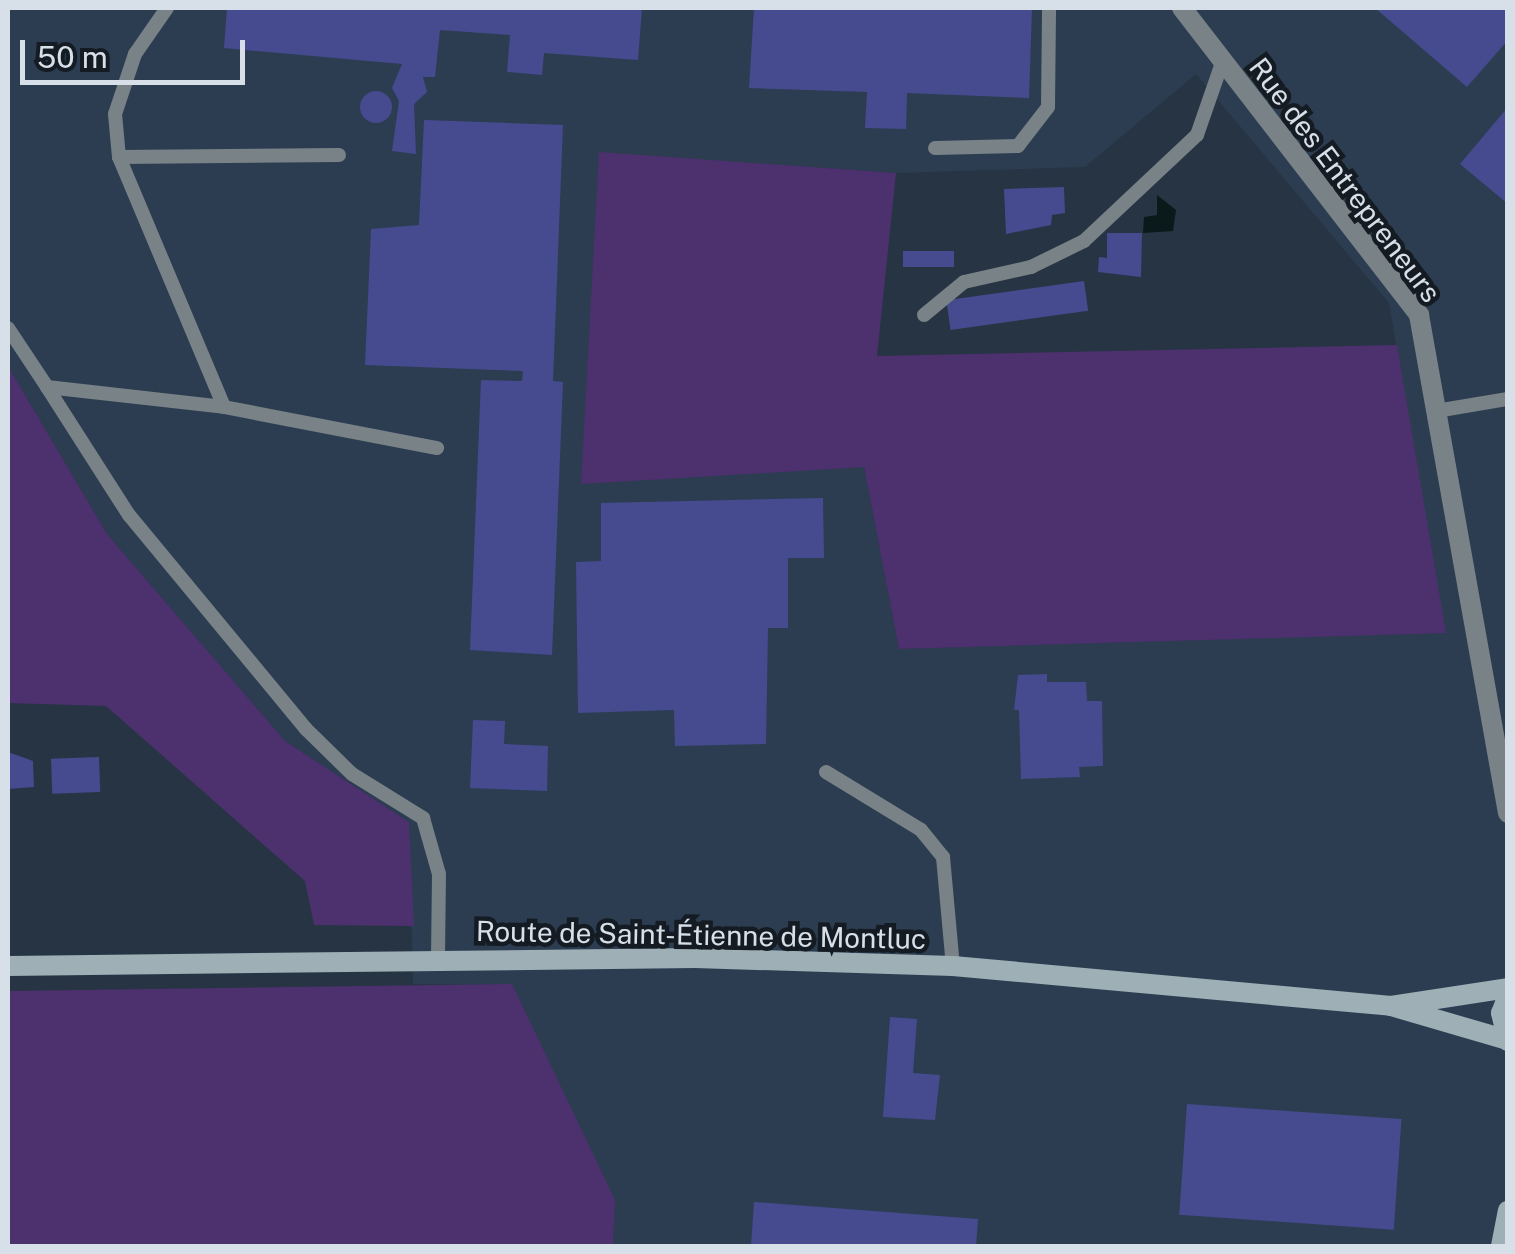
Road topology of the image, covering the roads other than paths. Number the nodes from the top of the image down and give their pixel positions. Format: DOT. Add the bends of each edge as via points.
graph roads {
  1 [pos="167,8"];
  2 [pos="1049,8"];
  3 [pos="1182,8"];
  4 [pos="1222,63"];
  5 [pos="934,148"];
  6 [pos="339,155"];
  7 [pos="120,157"];
  8 [pos="924,315"];
  9 [pos="8,328"];
  10 [pos="46,387"];
  11 [pos="1508,399"];
  12 [pos="224,407"];
  13 [pos="1436,411"];
  14 [pos="437,448"];
  15 [pos="826,772"];
  16 [pos="1508,813"];
  17 [pos="438,959"];
  18 [pos="8,966"];
  19 [pos="953,966"];
  20 [pos="1508,992"];
  21 [pos="1391,1006"];
  22 [pos="1507,1040"];
  23 [pos="1508,1211"];
  24 [pos="1500,1246"];
  1 -- 7 [label="lane" via="136,54 115,114"];
  2 -- 5 [label="lane" via="1048,107 1018,146"];
  3 -- 4 [label="street, Rue des Entrepreneurs"];
  4 -- 8 [label="lane" via="1196,134 1084,241 1031,267 964,282"];
  4 -- 13 [label="street, Rue des Entrepreneurs" via="1419,315"];
  6 -- 7 [label="lane"];
  7 -- 12 [label="lane"];
  9 -- 10 [label="lane"];
  10 -- 12 [label="lane"];
  10 -- 17 [label="lane" via="128,515 306,729 352,774 423,818 439,874"];
  11 -- 13 [label="lane"];
  12 -- 14 [label="lane"];
  13 -- 16 [label="street, Rue des Entrepreneurs"];
  15 -- 19 [label="lane" via="921,830 943,857"];
  17 -- 18 [label="main road, Route de Saint-Étienne de Montluc"];
  17 -- 19 [label="main road, Route de Saint-Étienne de Montluc"];
  19 -- 21 [label="main road, Route de Saint-Étienne de Montluc"];
  20 -- 21 [label="main road, Route de Saint-Étienne de Montluc"];
  20 -- 22 [label="main road, Route de Saint-Étienne de Montluc" via="1502,1013"];
  21 -- 22 [label="main road, Route de Saint-Étienne de Montluc"];
  23 -- 24 [label="main road"];
}
